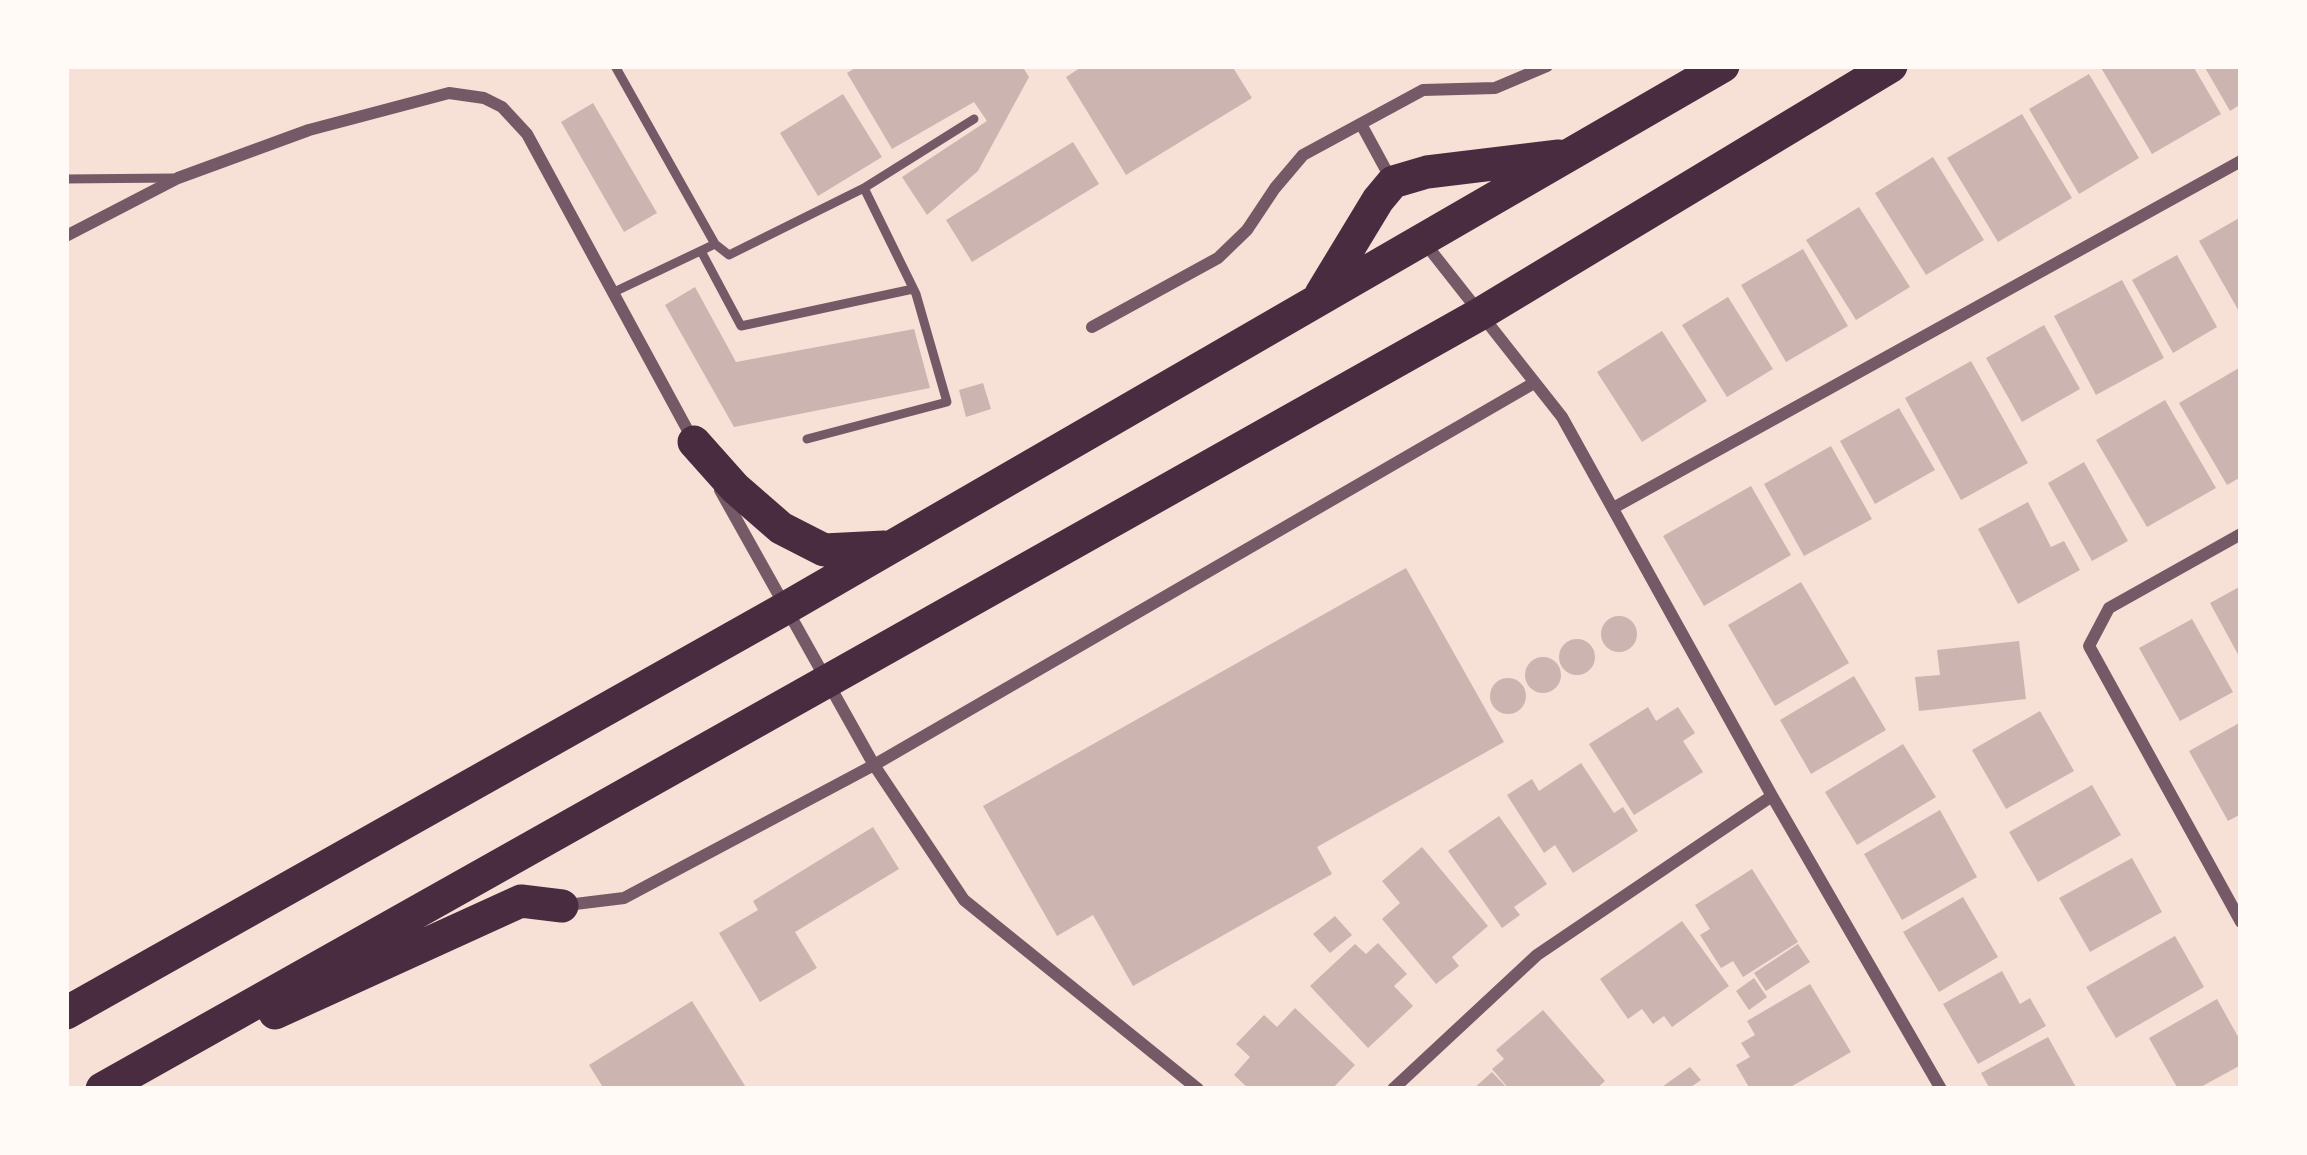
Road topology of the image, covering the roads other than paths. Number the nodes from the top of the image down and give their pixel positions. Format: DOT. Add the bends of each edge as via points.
graph roads {
  1 [pos="615,66"];
  2 [pos="1547,66"];
  3 [pos="1723,66"];
  4 [pos="1892,66"];
  5 [pos="974,119"];
  6 [pos="1361,124"];
  7 [pos="1573,154"];
  8 [pos="2241,161"];
  9 [pos="178,178"];
  10 [pos="66,179"];
  11 [pos="1393,182"];
  12 [pos="864,188"];
  13 [pos="66,236"];
  14 [pos="1422,240"];
  15 [pos="715,244"];
  16 [pos="701,250"];
  17 [pos="913,289"];
  18 [pos="612,293"];
  19 [pos="1318,298"];
  20 [pos="1480,314"];
  21 [pos="1092,327"];
  22 [pos="1534,383"];
  23 [pos="807,439"];
  24 [pos="694,442"];
  25 [pos="1615,507"];
  26 [pos="2241,534"];
  27 [pos="892,546"];
  28 [pos="784,609"];
  29 [pos="825,680"];
  30 [pos="874,764"];
  31 [pos="1772,796"];
  32 [pos="562,906"];
  33 [pos="2241,922"];
  34 [pos="66,1013"];
  35 [pos="106,1089"];
  36 [pos="1198,1089"];
  37 [pos="1393,1089"];
  38 [pos="1941,1089"];
  1 -- 15 [label="lane"];
  2 -- 6 [label="street" via="1495,88 1423,90"];
  3 -- 7 [label="highway"];
  4 -- 20 [label="highway"];
  5 -- 12 [label="lane"];
  6 -- 11 [label="street"];
  6 -- 21 [label="street" via="1303,155 1217,258"];
  7 -- 11 [label="highway"];
  7 -- 14 [label="highway"];
  8 -- 25 [label="street"];
  9 -- 10 [label="lane"];
  9 -- 13 [label="street"];
  9 -- 18 [label="street" via="309,130 467,93 502,107 527,134"];
  11 -- 19 [label="highway"];
  12 -- 15 [label="lane" via="729,255"];
  12 -- 17 [label="lane"];
  14 -- 19 [label="highway"];
  14 -- 20 [label="street"];
  15 -- 16 [label="lane"];
  16 -- 17 [label="lane" via="741,326"];
  16 -- 18 [label="lane"];
  17 -- 23 [label="lane" via="947,402"];
  18 -- 24 [label="street"];
  19 -- 27 [label="highway"];
  20 -- 22 [label="street"];
  20 -- 29 [label="highway"];
  22 -- 25 [label="street"];
  22 -- 30 [label="street"];
  24 -- 27 [label="highway" via="781,529 824,550"];
  24 -- 28 [label="street"];
  25 -- 31 [label="street"];
  26 -- 33 [label="street" via="2109,608 2089,646"];
  27 -- 28 [label="highway"];
  28 -- 29 [label="street"];
  28 -- 34 [label="highway"];
  29 -- 30 [label="street"];
  29 -- 35 [label="highway"];
  30 -- 32 [label="street" via="624,898"];
  30 -- 36 [label="street" via="964,900"];
  31 -- 37 [label="street" via="1537,955"];
  31 -- 38 [label="street"];
  32 -- 35 [label="highway" via="521,901"];
}
